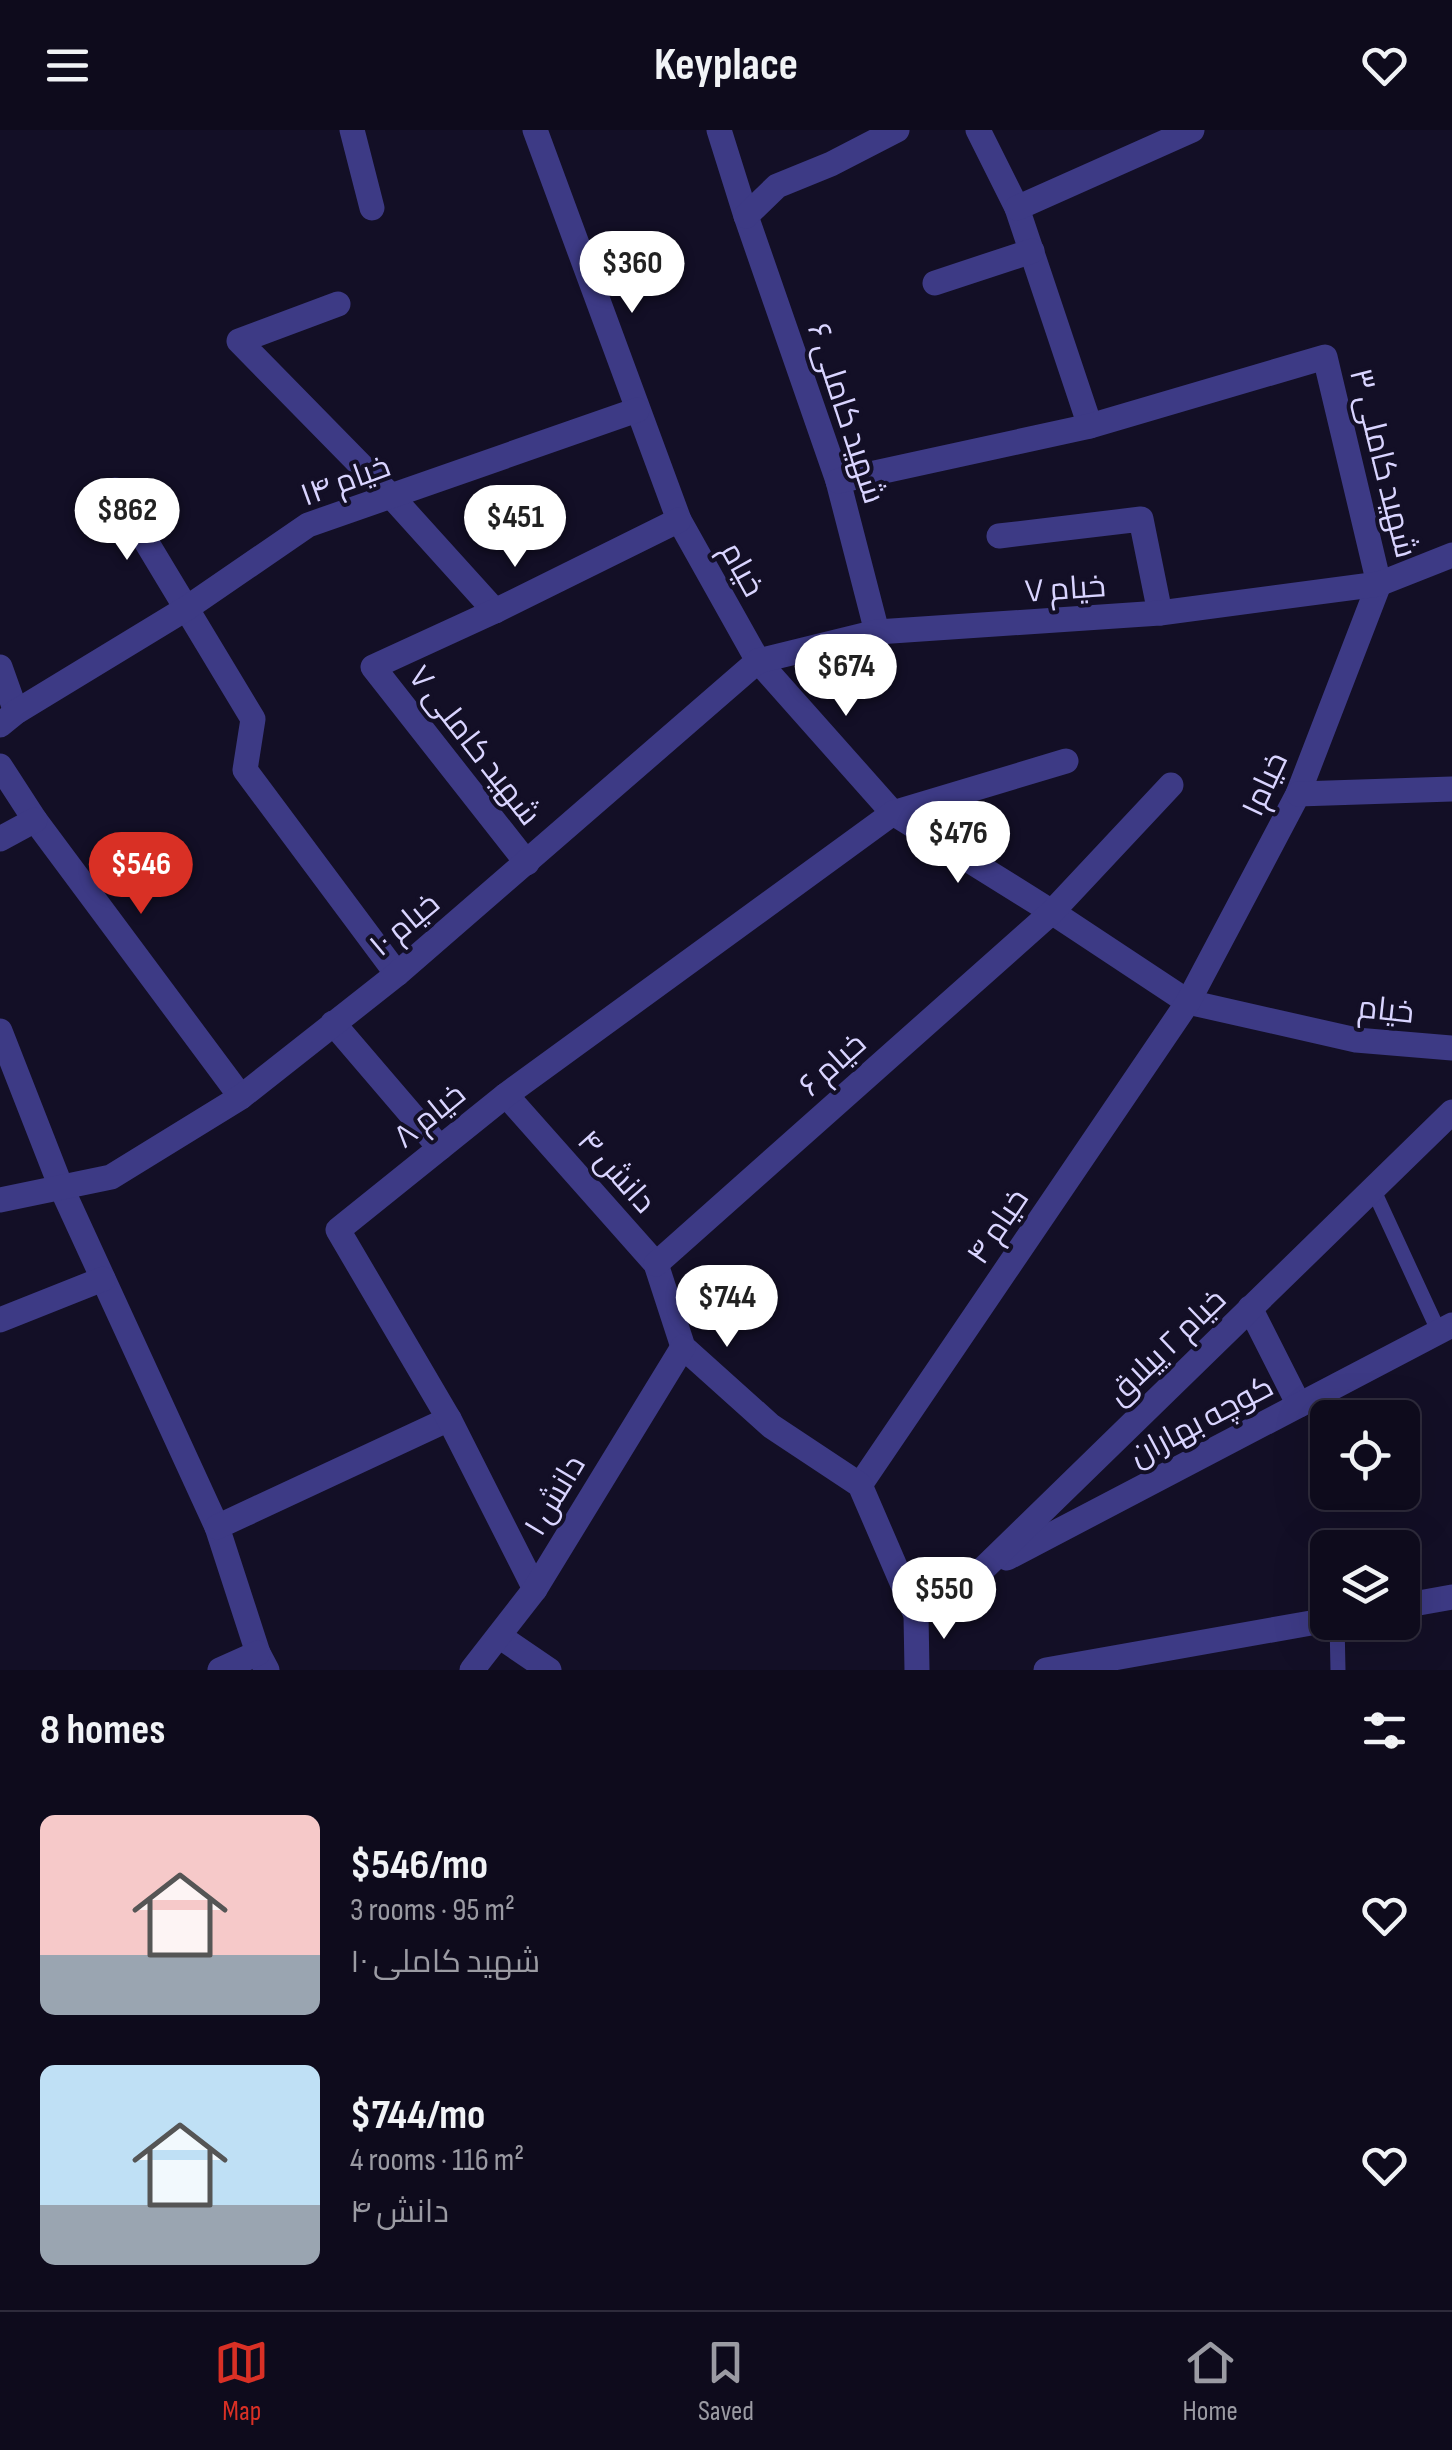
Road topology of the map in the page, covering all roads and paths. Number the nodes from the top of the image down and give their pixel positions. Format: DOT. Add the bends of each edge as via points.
graph roads {
  1 [pos="352,130"];
  2 [pos="535,130"];
  3 [pos="720,130"];
  4 [pos="897,130"];
  5 [pos="978,130"];
  6 [pos="1192,130"];
  7 [pos="372,208"];
  8 [pos="1017,208"];
  9 [pos="746,216"];
  10 [pos="1032,251"];
  11 [pos="935,283"];
  12 [pos="338,304"];
  13 [pos="637,410"];
  14 [pos="1090,426"];
  15 [pos="838,481"];
  16 [pos="115,490"];
  17 [pos="392,497"];
  18 [pos="679,520"];
  19 [pos="999,536"];
  20 [pos="1452,556"];
  21 [pos="1379,584"];
  22 [pos="187,608"];
  23 [pos="495,611"];
  24 [pos="1160,613"];
  25 [pos="877,632"];
  26 [pos="758,661"];
  27 [pos="0,668"];
  28 [pos="8,719"];
  29 [pos="1066,761"];
  30 [pos="0,766"];
  31 [pos="1171,785"];
  32 [pos="1452,789"];
  33 [pos="1298,794"];
  34 [pos="893,813"];
  35 [pos="35,820"];
  36 [pos="0,839"];
  37 [pos="526,864"];
  38 [pos="1052,912"];
  39 [pos="397,974"];
  40 [pos="1188,1002"];
  41 [pos="333,1023"];
  42 [pos="0,1031"];
  43 [pos="1452,1048"];
  44 [pos="506,1095"];
  45 [pos="241,1096"];
  46 [pos="1452,1112"];
  47 [pos="440,1148"];
  48 [pos="60,1187"];
  49 [pos="1374,1188"];
  50 [pos="0,1200"];
  51 [pos="656,1264"];
  52 [pos="103,1280"];
  53 [pos="1250,1308"];
  54 [pos="0,1320"];
  55 [pos="1446,1328"];
  56 [pos="682,1347"];
  57 [pos="1299,1405"];
  58 [pos="449,1419"];
  59 [pos="860,1485"];
  60 [pos="216,1527"];
  61 [pos="980,1572"];
  62 [pos="536,1589"];
  63 [pos="1452,1597"];
  64 [pos="1420,1603"];
  65 [pos="916,1615"];
  66 [pos="1310,1623"];
  67 [pos="499,1636"];
  68 [pos="1337,1640"];
  69 [pos="263,1662"];
  70 [pos="220,1670"];
  71 [pos="472,1670"];
  72 [pos="550,1670"];
  73 [pos="917,1670"];
  74 [pos="1046,1670"];
  75 [pos="1338,1670"];
  1 -- 7 [label="street"];
  2 -- 13 [label="street, خیام"];
  3 -- 9 [label="street, شهید کاملی ۶"];
  4 -- 9 [label="street" via="777,186"];
  5 -- 8 [label="street"];
  6 -- 8 [label="street"];
  8 -- 10 [label="street"];
  9 -- 15 [label="street, شهید کاملی ۶"];
  10 -- 11 [label="street"];
  10 -- 14 [label="street"];
  12 -- 17 [label="street" via="240,340"];
  13 -- 17 [label="street, خیام ۱۴"];
  13 -- 18 [label="street, خیام"];
  14 -- 15 [label="street"];
  14 -- 21 [label="street, شهید کاملی ۳" via="1325,357"];
  15 -- 25 [label="street, شهید کاملی ۶"];
  16 -- 22 [label="street"];
  17 -- 22 [label="street, خیام ۱۴" via="308,525"];
  17 -- 23 [label="street"];
  18 -- 23 [label="street"];
  18 -- 26 [label="street, خیام"];
  19 -- 24 [label="street" via="1141,519"];
  20 -- 21 [label="street, خیام ۷"];
  21 -- 24 [label="street, خیام ۷"];
  21 -- 33 [label="street, خیام۱"];
  22 -- 28 [label="street, خیام ۱۴"];
  22 -- 39 [label="street" via="253,719 245,770"];
  23 -- 37 [label="street, شهید کاملی ۷" via="373,667"];
  24 -- 25 [label="street, خیام ۷"];
  25 -- 26 [label="street, خیام ۷"];
  26 -- 34 [label="street, خیام"];
  26 -- 37 [label="street, خیام ۱۰"];
  27 -- 28 [label="street"];
  29 -- 34 [label="street, خیام ۸"];
  30 -- 35 [label="street"];
  31 -- 38 [label="street, خیام ۶"];
  32 -- 33 [label="street"];
  33 -- 40 [label="street, خیام۱"];
  34 -- 38 [label="street, خیام"];
  34 -- 44 [label="street, خیام ۸"];
  35 -- 36 [label="street"];
  35 -- 45 [label="street"];
  37 -- 39 [label="street, خیام ۱۰"];
  38 -- 40 [label="street, خیام"];
  38 -- 51 [label="street, خیام ۶"];
  39 -- 41 [label="street, خیام ۱۰"];
  40 -- 43 [label="street, خیام" via="1356,1040"];
  40 -- 59 [label="street, خیام ۴"];
  41 -- 45 [label="street, خیام ۱۰"];
  41 -- 47 [label="street"];
  42 -- 48 [label="street"];
  44 -- 47 [label="street, خیام ۸"];
  44 -- 51 [label="street, دانش ۴"];
  45 -- 48 [label="street, خیام ۱۰" via="110,1178"];
  46 -- 49 [label="street, خیام ۲ ییلاق"];
  47 -- 58 [label="street, خیام ۸" via="338,1230"];
  48 -- 50 [label="street, خیام ۱۰"];
  48 -- 52 [label="street"];
  49 -- 53 [label="street, خیام ۲ ییلاق"];
  49 -- 55 [label="lane"];
  51 -- 56 [label="street, دانش ۴"];
  52 -- 54 [label="street"];
  52 -- 60 [label="street"];
  53 -- 57 [label="street"];
  53 -- 61 [label="street, خیام ۲ ییلاق"];
  55 -- 57 [label="street, کوچه بهاران"];
  56 -- 59 [label="street" via="771,1426"];
  56 -- 62 [label="street, دانش ۱"];
  57 -- 61 [label="street, کوچه بهاران"];
  58 -- 60 [label="street"];
  58 -- 62 [label="street, خیام ۸"];
  59 -- 65 [label="street"];
  60 -- 69 [label="street"];
  61 -- 65 [label="street, خیام ۲ ییلاق"];
  62 -- 67 [label="street, دانش ۱"];
  63 -- 64 [label="street"];
  65 -- 73 [label="street"];
  66 -- 74 [label="street"];
  67 -- 71 [label="street, دانش ۱"];
  67 -- 72 [label="street"];
  68 -- 75 [label="lane"];
  69 -- 70 [label="street"];
}
